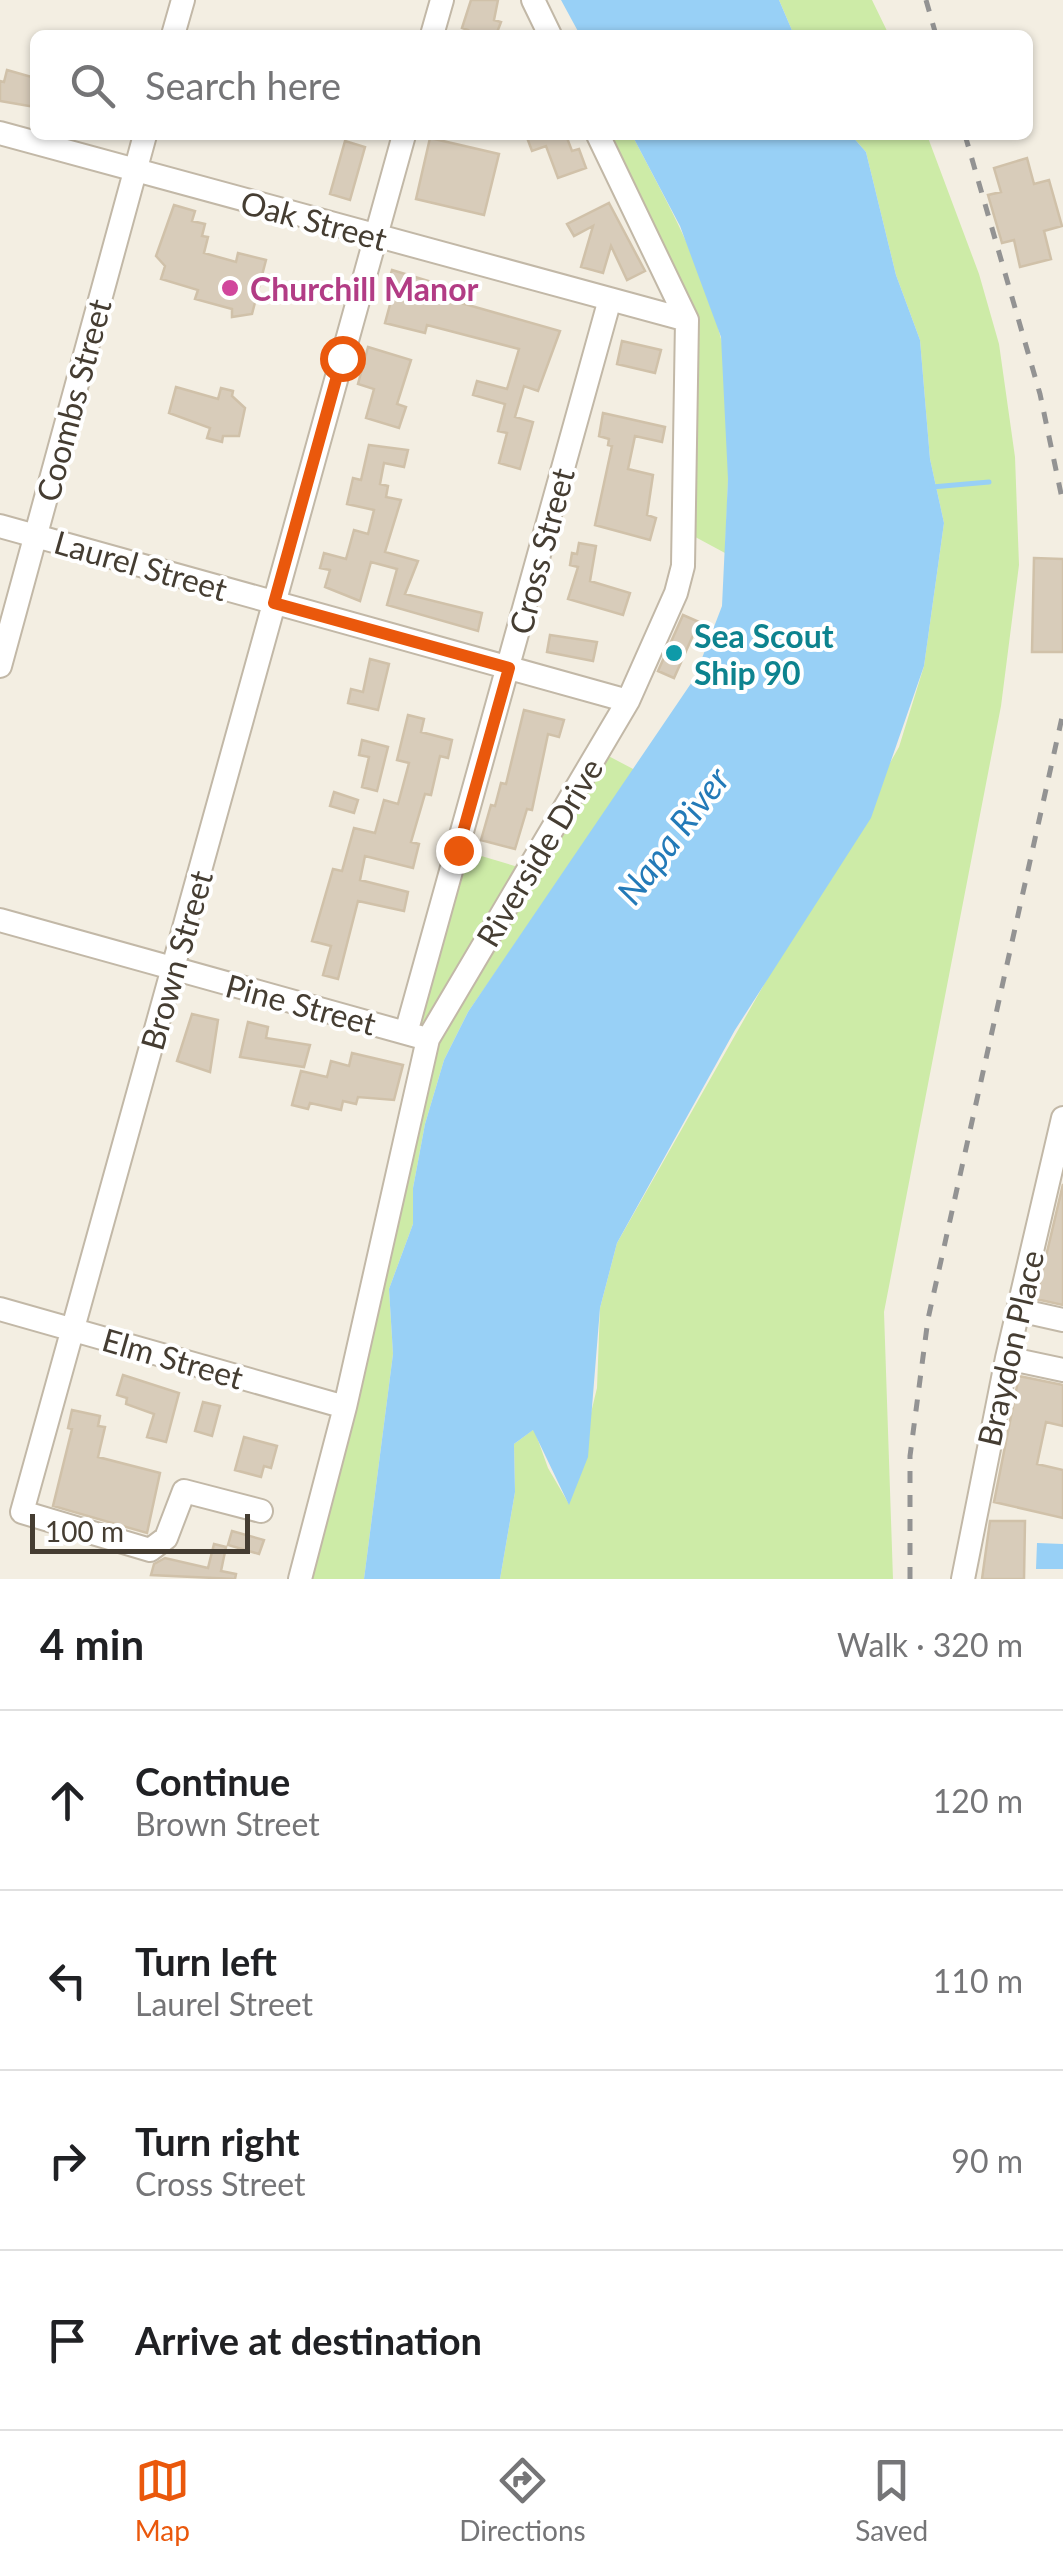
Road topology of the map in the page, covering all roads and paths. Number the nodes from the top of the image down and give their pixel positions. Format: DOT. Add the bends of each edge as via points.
graph roads {
  1 [pos="184,0"];
  2 [pos="442,0"];
  3 [pos="533,0"];
  4 [pos="175,30"];
  5 [pos="433,30"];
  6 [pos="548,30"];
  7 [pos="0,133"];
  8 [pos="144,140"];
  9 [pos="403,140"];
  10 [pos="600,140"];
  11 [pos="135,170"];
  12 [pos="376,237"];
  13 [pos="610,299"];
  14 [pos="687,320"];
  15 [pos="0,526"];
  16 [pos="36,536"];
  17 [pos="274,603"];
  18 [pos="0,666"];
  19 [pos="509,668"];
  20 [pos="628,701"];
  21 [pos="0,920"];
  22 [pos="174,968"];
  23 [pos="417,1036"];
  24 [pos="1063,1118"];
  25 [pos="0,1310"];
  26 [pos="1018,1310"];
  27 [pos="1063,1320"];
  28 [pos="72,1329"];
  29 [pos="1007,1358"];
  30 [pos="1063,1370"];
  31 [pos="345,1407"];
  32 [pos="261,1511"];
  33 [pos="300,1579"];
  34 [pos="963,1579"];
  1 -- 4 [label="street"];
  2 -- 5 [label="street"];
  3 -- 6 [label="street"];
  7 -- 11 [label="street, Oak Street"];
  8 -- 11 [label="street, Coombs Street"];
  9 -- 12 [label="street, Brown Street"];
  10 -- 14 [label="street, Riverside Drive"];
  11 -- 12 [label="street, Oak Street"];
  11 -- 16 [label="street, Coombs Street"];
  12 -- 13 [label="street, Oak Street"];
  12 -- 17 [label="street, Brown Street"];
  13 -- 14 [label="street, Oak Street"];
  13 -- 19 [label="street, Cross Street"];
  14 -- 20 [label="street, Riverside Drive" via="684,566"];
  15 -- 16 [label="street, Laurel Street"];
  16 -- 17 [label="street, Laurel Street"];
  16 -- 18 [label="street, Coombs Street"];
  17 -- 19 [label="street, Laurel Street"];
  17 -- 22 [label="street, Brown Street"];
  19 -- 20 [label="street, Laurel Street"];
  19 -- 23 [label="street, Cross Street"];
  20 -- 23 [label="street, Riverside Drive"];
  21 -- 22 [label="street, Pine Street"];
  22 -- 23 [label="street, Pine Street"];
  22 -- 28 [label="street, Brown Street"];
  23 -- 31 [label="street, Riverside Drive"];
  24 -- 26 [label="street, Braydon Place"];
  25 -- 28 [label="street, Elm Street"];
  26 -- 27 [label="street"];
  26 -- 29 [label="street, Braydon Place"];
  28 -- 31 [label="street, Elm Street"];
  28 -- 32 [label="street, Brown Street" via="22,1512 150,1550 166,1538 184,1491"];
  29 -- 30 [label="street"];
  29 -- 34 [label="street, Braydon Place"];
  31 -- 33 [label="street, Riverside Drive"];
}
